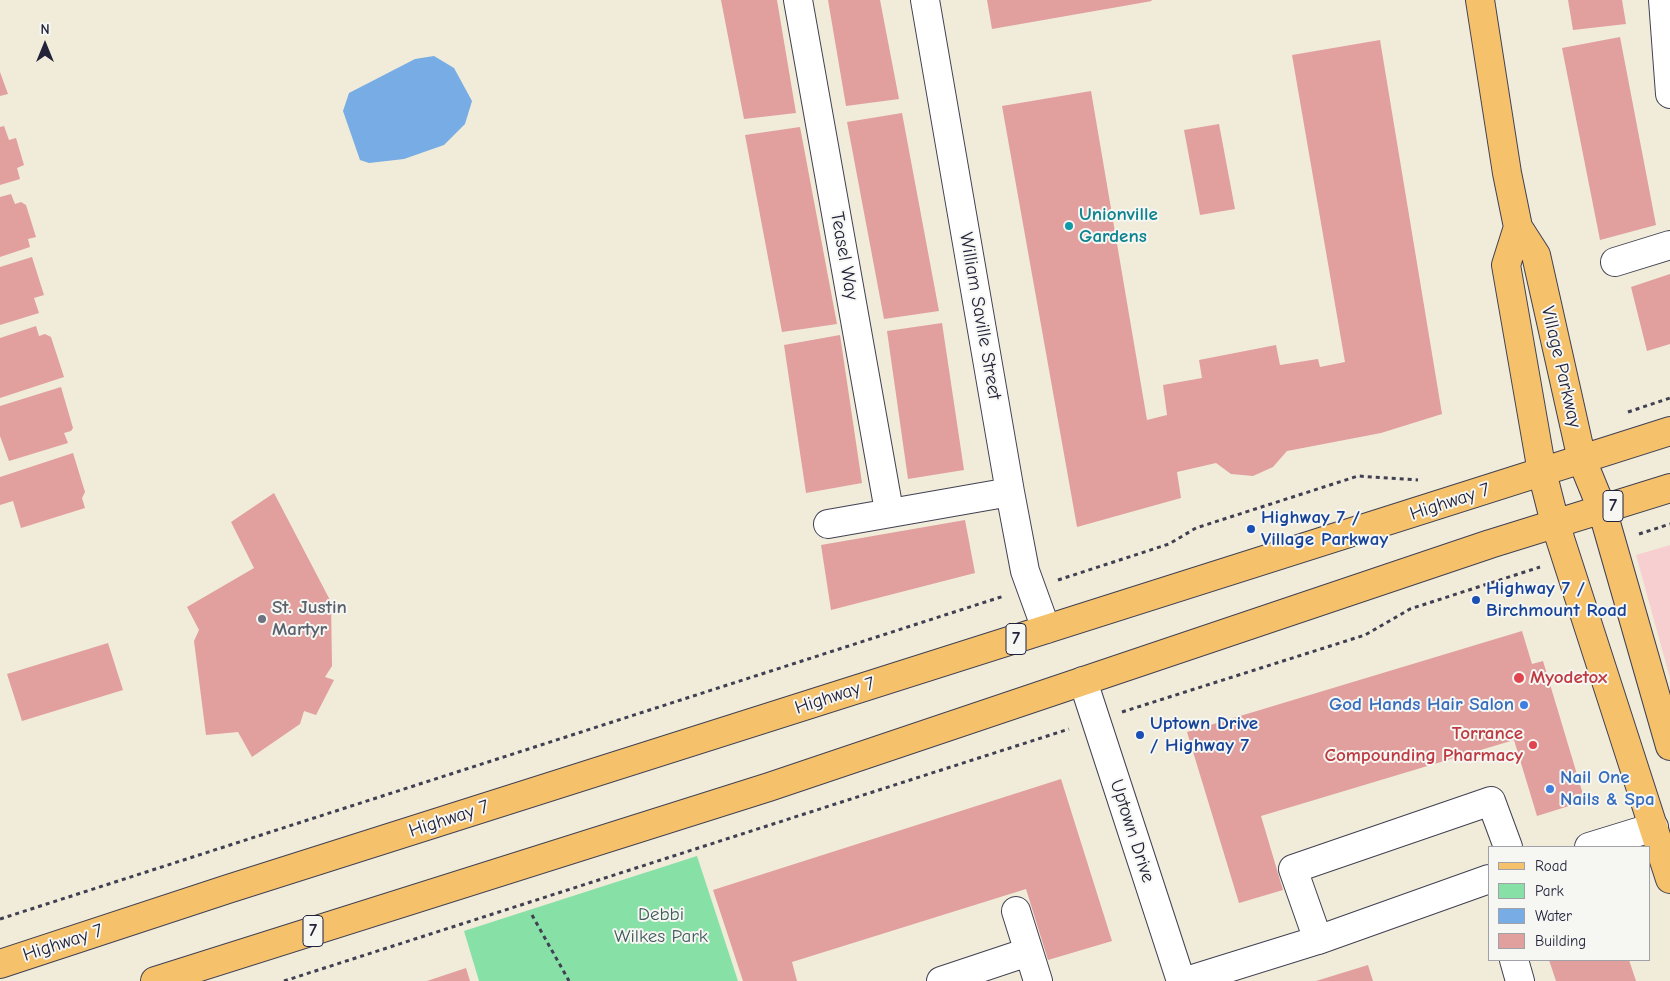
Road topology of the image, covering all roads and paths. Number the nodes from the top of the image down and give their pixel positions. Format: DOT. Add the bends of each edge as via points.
graph roads {
  1 [pos="798,0"];
  2 [pos="925,0"];
  3 [pos="1480,0"];
  4 [pos="1663,0"];
  5 [pos="1670,94"];
  6 [pos="1518,227"];
  7 [pos="1670,245"];
  8 [pos="1615,262"];
  9 [pos="1670,431"];
  10 [pos="1582,460"];
  11 [pos="1542,472"];
  12 [pos="1424,480"];
  13 [pos="1670,488"];
  14 [pos="1010,492"];
  15 [pos="1602,509"];
  16 [pos="889,512"];
  17 [pos="1555,523"];
  18 [pos="828,524"];
  19 [pos="1031,588"];
  20 [pos="1425,604"];
  21 [pos="1046,629"];
  22 [pos="1083,681"];
  23 [pos="1142,705"];
  24 [pos="1063,731"];
  25 [pos="1670,746"];
  26 [pos="1654,828"];
  27 [pos="1508,846"];
  28 [pos="1592,846"];
  29 [pos="1488,879"];
  30 [pos="1670,879"];
  31 [pos="1016,911"];
  32 [pos="532,915"];
  33 [pos="0,919"];
  34 [pos="1318,940"];
  35 [pos="1028,952"];
  36 [pos="1514,961"];
  37 [pos="0,964"];
  38 [pos="155,981"];
  39 [pos="284,981"];
  40 [pos="569,981"];
  41 [pos="941,981"];
  42 [pos="1038,981"];
  43 [pos="1181,981"];
  44 [pos="1186,981"];
  45 [pos="1520,981"];
  1 -- 16 [label="street, Teasel Way"];
  2 -- 14 [label="street, William Saville Street"];
  3 -- 6 [label="main road, Village Parkway"];
  4 -- 5 [label="street"];
  6 -- 10 [label="main road, Village Parkway" via="1536,255"];
  6 -- 11 [label="main road, Village Parkway" via="1506,265"];
  7 -- 8 [label="street"];
  9 -- 10 [label="main road, Highway 7 / 7"];
  10 -- 11 [label="main road, Highway 7 / 7"];
  10 -- 15 [label="main road, Village Parkway"];
  11 -- 17 [label="main road, Village Parkway"];
  11 -- 21 [label="main road, Highway 7 / 7"];
  12 -- 19 [label="path" via="1358,476 1196,528 1169,544"];
  13 -- 15 [label="main road, 7"];
  14 -- 16 [label="street"];
  14 -- 19 [label="street, William Saville Street"];
  15 -- 17 [label="main road, 7"];
  15 -- 25 [label="main road, Village Parkway"];
  16 -- 18 [label="street"];
  17 -- 22 [label="main road, 7"];
  17 -- 26 [label="main road, Village Parkway"];
  19 -- 21 [label="street, William Saville Street"];
  19 -- 33 [label="path"];
  20 -- 23 [label="path" via="1410,608 1365,635"];
  21 -- 37 [label="main road, Highway 7 / 7"];
  22 -- 38 [label="main road, 7" via="769,787"];
  22 -- 43 [label="street, Uptown Drive"];
  24 -- 39 [label="path"];
  26 -- 28 [label="street"];
  26 -- 30 [label="main road, Village Parkway"];
  27 -- 34 [label="street" via="1491,801 1293,869"];
  29 -- 34 [label="street"];
  31 -- 35 [label="street"];
  32 -- 40 [label="path"];
  34 -- 44 [label="street"];
  35 -- 41 [label="street"];
  35 -- 42 [label="street"];
  36 -- 45 [label="street"];
}
